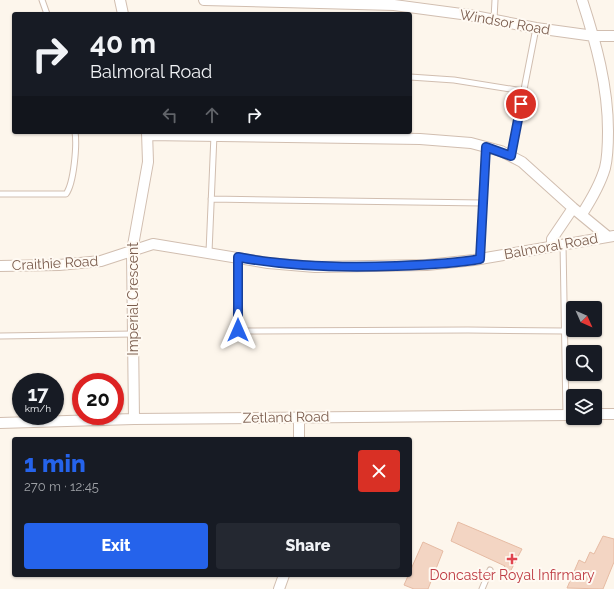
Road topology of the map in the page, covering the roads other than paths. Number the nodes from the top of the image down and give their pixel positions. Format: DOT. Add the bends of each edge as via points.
graph roads {
  1 [pos="42,0"];
  2 [pos="120,0"];
  3 [pos="204,0"];
  4 [pos="495,0"];
  5 [pos="582,0"];
  6 [pos="46,12"];
  7 [pos="123,12"];
  8 [pos="494,19"];
  9 [pos="536,28"];
  10 [pos="594,36"];
  11 [pos="614,36"];
  12 [pos="412,77"];
  13 [pos="523,91"];
  14 [pos="611,119"];
  15 [pos="75,134"];
  16 [pos="147,134"];
  17 [pos="214,134"];
  18 [pos="486,147"];
  19 [pos="511,156"];
  20 [pos="0,194"];
  21 [pos="211,199"];
  22 [pos="483,203"];
  23 [pos="572,208"];
  24 [pos="582,214"];
  25 [pos="611,236"];
  26 [pos="563,244"];
  27 [pos="552,246"];
  28 [pos="132,251"];
  29 [pos="209,252"];
  30 [pos="238,257"];
  31 [pos="480,259"];
  32 [pos="0,266"];
  33 [pos="564,331"];
  34 [pos="133,334"];
  35 [pos="0,336"];
  36 [pos="567,389"];
  37 [pos="602,414"];
  38 [pos="614,414"];
  39 [pos="566,415"];
  40 [pos="299,417"];
  41 [pos="134,419"];
  42 [pos="0,423"];
  43 [pos="299,437"];
  44 [pos="490,570"];
  45 [pos="283,577"];
  46 [pos="279,589"];
  47 [pos="482,589"];
  1 -- 6 [label="lane"];
  2 -- 7 [label="street"];
  3 -- 8 [label="street, Windsor Road" via="394,5"];
  4 -- 8 [label="lane"];
  5 -- 10 [label="street"];
  8 -- 9 [label="street, Windsor Road"];
  9 -- 10 [label="street, Windsor Road"];
  9 -- 13 [label="lane"];
  10 -- 11 [label="street, Windsor Road"];
  10 -- 14 [label="street"];
  12 -- 13 [label="lane" via="454,80"];
  13 -- 19 [label="lane"];
  14 -- 24 [label="street" via="605,167"];
  15 -- 20 [label="lane" via="72,180 66,194"];
  16 -- 17 [label="street"];
  16 -- 28 [label="street, Imperial Crescent" via="148,162"];
  17 -- 18 [label="street" via="420,139"];
  17 -- 21 [label="lane"];
  18 -- 19 [label="street"];
  18 -- 22 [label="lane"];
  19 -- 23 [label="street" via="522,162"];
  21 -- 22 [label="lane"];
  21 -- 29 [label="lane"];
  22 -- 31 [label="lane"];
  23 -- 24 [label="street"];
  23 -- 27 [label="street" via="552,239"];
  24 -- 25 [label="street"];
  25 -- 26 [label="street, Balmoral Road"];
  26 -- 27 [label="street, Balmoral Road"];
  26 -- 33 [label="lane"];
  27 -- 31 [label="street, Balmoral Road"];
  28 -- 29 [label="street, Balmoral Road" via="153,244"];
  28 -- 32 [label="street, Craithie Road" via="101,261"];
  28 -- 34 [label="street, Imperial Crescent"];
  29 -- 30 [label="street, Balmoral Road"];
  30 -- 31 [label="street, Balmoral Road" via="268,263 330,267 427,265"];
  30 -- 33 [label="lane" via="239,331"];
  33 -- 36 [label="lane"];
  34 -- 35 [label="lane"];
  34 -- 41 [label="street, Imperial Crescent"];
  37 -- 38 [label="street"];
  39 -- 40 [label="street, Zetland Road"];
  40 -- 41 [label="street, Zetland Road"];
  40 -- 43 [label="street"];
  41 -- 42 [label="street, Zetland Road"];
  44 -- 47 [label="lane"];
  45 -- 46 [label="street"];
}
